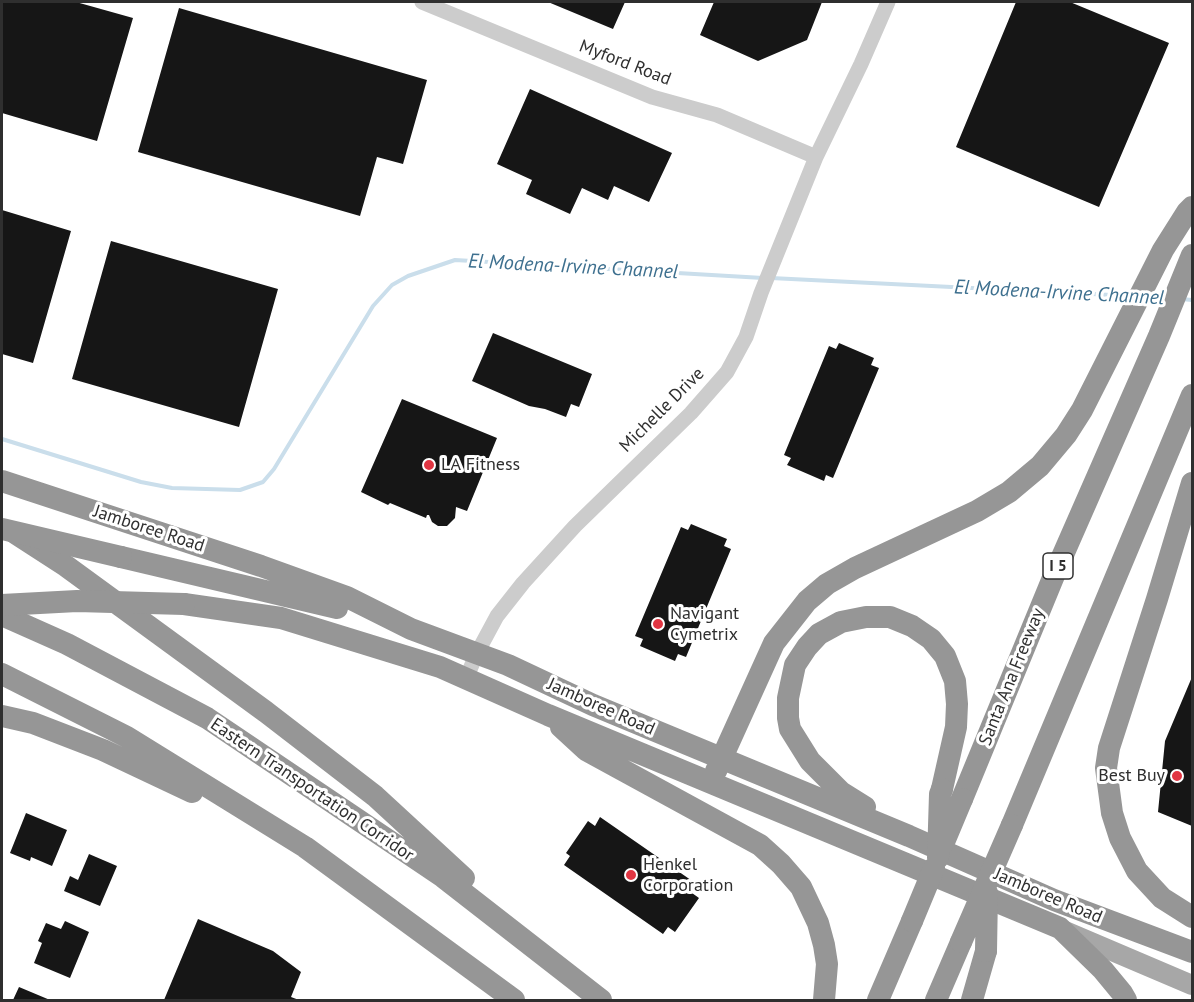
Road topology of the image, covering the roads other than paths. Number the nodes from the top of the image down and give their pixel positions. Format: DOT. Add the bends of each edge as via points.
graph roads {
  1 [pos="422,2"];
  2 [pos="888,2"];
  3 [pos="816,157"];
  4 [pos="1192,207"];
  5 [pos="1192,257"];
  6 [pos="1192,394"];
  7 [pos="2,481"];
  8 [pos="1192,483"];
  9 [pos="2,527"];
  10 [pos="2,605"];
  11 [pos="2,615"];
  12 [pos="411,629"];
  13 [pos="476,655"];
  14 [pos="2,674"];
  15 [pos="466,679"];
  16 [pos="548,715"];
  17 [pos="2,716"];
  18 [pos="721,759"];
  19 [pos="711,784"];
  20 [pos="952,794"];
  21 [pos="909,836"];
  22 [pos="347,876"];
  23 [pos="987,884"];
  24 [pos="1192,917"];
  25 [pos="1060,928"];
  26 [pos="527,943"];
  27 [pos="1192,952"];
  28 [pos="1192,985"];
  29 [pos="514,1000"];
  30 [pos="601,1000"];
  31 [pos="824,1000"];
  32 [pos="878,1000"];
  33 [pos="936,1000"];
  34 [pos="972,1000"];
  35 [pos="1126,1000"];
  1 -- 3 [label="street, Myford Road" via="652,97 717,115"];
  2 -- 3 [label="street, Michelle Drive"];
  3 -- 13 [label="street, Michelle Drive" via="746,337 727,372 540,563 497,616"];
  4 -- 18 [label="highway" via="1163,250 1082,410 1040,466 1009,492 977,511 855,568 807,601 774,643"];
  5 -- 20 [label="highway, Santa Ana Freeway / I 5" via="1055,573"];
  6 -- 23 [label="highway, bridge"];
  7 -- 12 [label="highway, Jamboree Road" via="347,597"];
  8 -- 24 [label="highway" via="1106,768 1112,813 1137,871 1162,898"];
  9 -- 12 [label="highway, bridge" via="309,600"];
  9 -- 26 [label="highway" via="66,566 375,796 489,901"];
  10 -- 15 [label="highway, Jamboree Road, bridge" via="76,600 184,604 281,618 440,667"];
  11 -- 26 [label="highway, Eastern Transportation Corridor" via="68,644 207,718 442,877"];
  12 -- 13 [label="highway, Jamboree Road"];
  13 -- 15 [label="street, Michelle Drive"];
  13 -- 18 [label="highway, Jamboree Road"];
  14 -- 22 [label="highway" via="127,737"];
  15 -- 16 [label="highway, Jamboree Road"];
  16 -- 19 [label="highway, Jamboree Road"];
  16 -- 31 [label="highway" via="586,750 760,845 781,864 801,887 818,923 827,964"];
  17 -- 22 [label="highway" via="33,723 103,750 181,786"];
  18 -- 19 [label="highway"];
  18 -- 21 [label="highway, Jamboree Road"];
  19 -- 25 [label="highway, Jamboree Road"];
  20 -- 21 [label="highway" via="955,681 945,656 931,639 890,617 841,622 819,634 795,665 788,698 790,729 810,761 841,792"];
  20 -- 32 [label="highway, Santa Ana Freeway / I 5, bridge" via="938,858"];
  21 -- 27 [label="highway, Jamboree Road" via="1054,900"];
  22 -- 29 [label="highway"];
  23 -- 33 [label="highway, bridge"];
  23 -- 34 [label="highway, bridge" via="986,951"];
  25 -- 28 [label="main road, Jamboree Road"];
  25 -- 35 [label="highway" via="1103,970"];
  26 -- 30 [label="highway, Eastern Transportation Corridor"];
}
